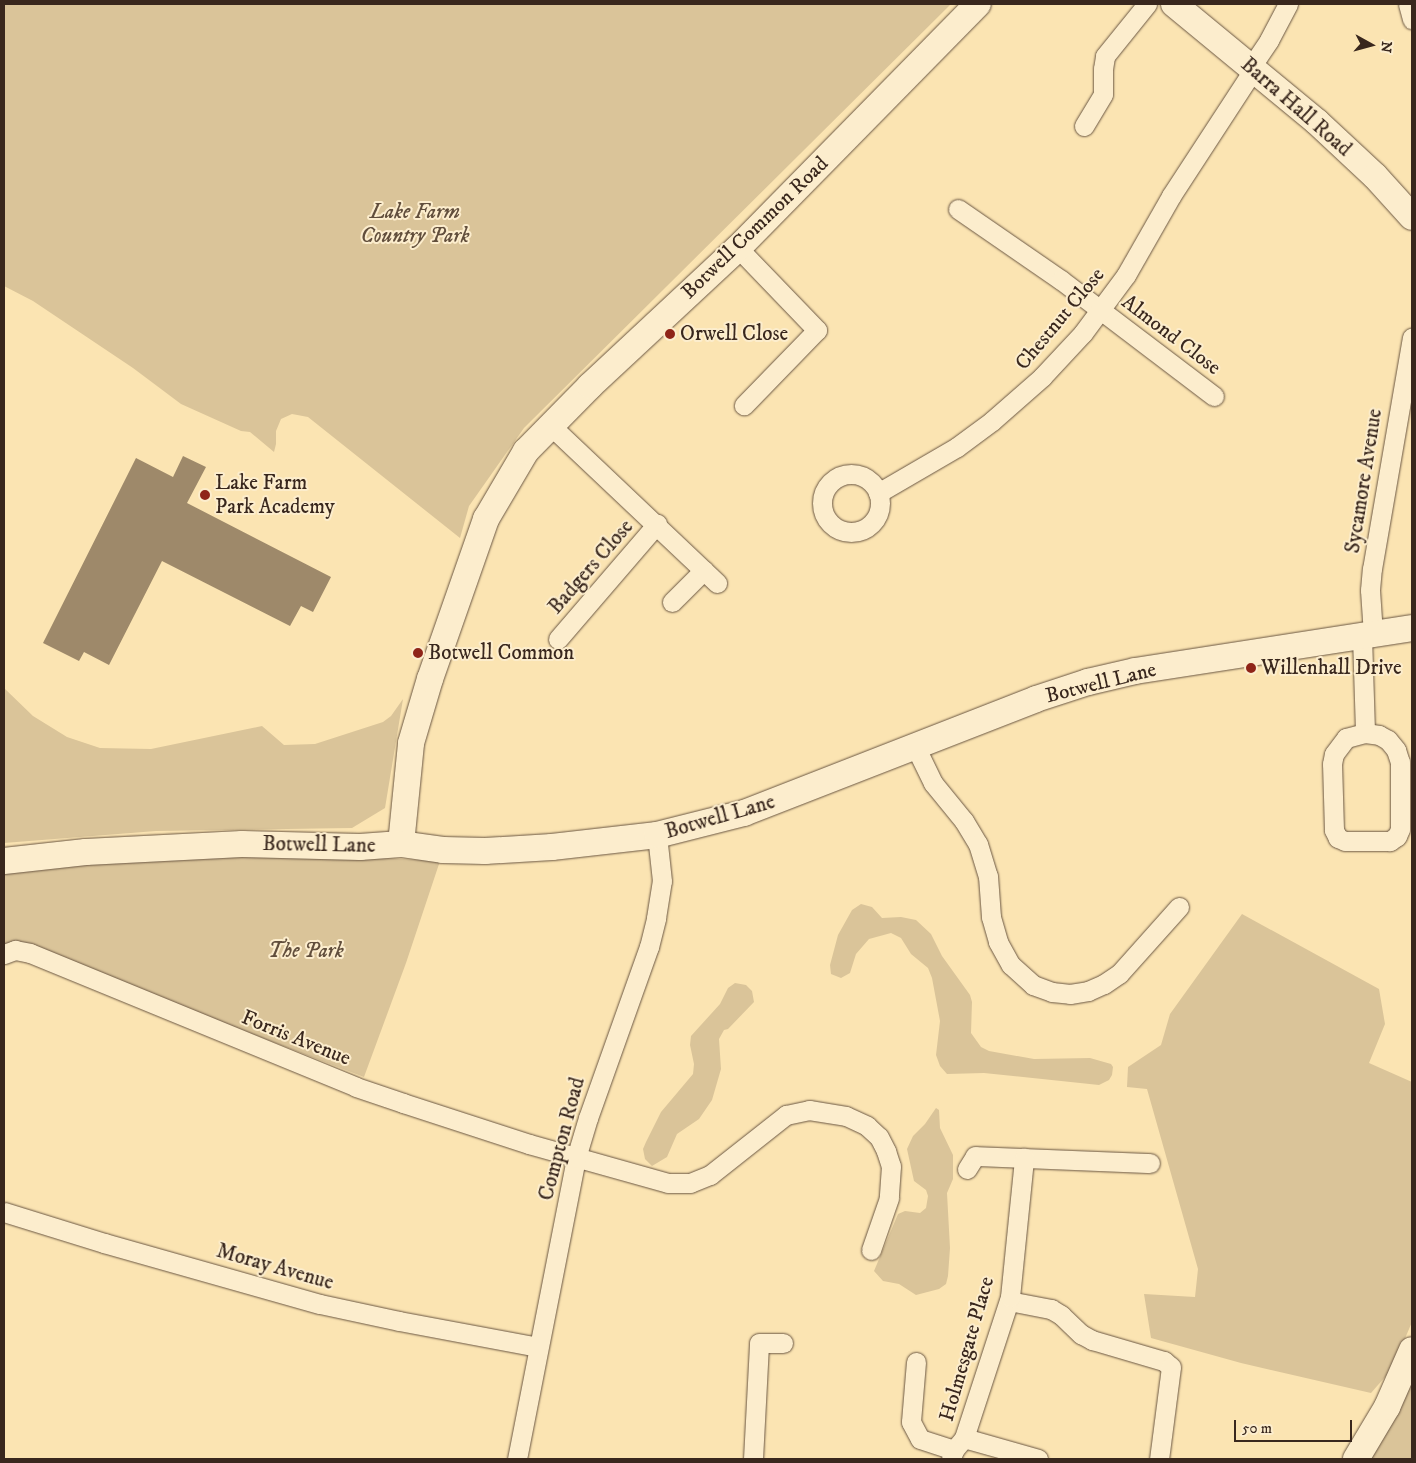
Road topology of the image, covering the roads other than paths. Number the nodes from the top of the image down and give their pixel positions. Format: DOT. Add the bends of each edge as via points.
graph roads {
  1 [pos="978,4"];
  2 [pos="1146,4"];
  3 [pos="1174,4"];
  4 [pos="1288,4"];
  5 [pos="1408,4"];
  6 [pos="1412,19"];
  7 [pos="1252,68"];
  8 [pos="1084,126"];
  9 [pos="958,210"];
  10 [pos="1412,217"];
  11 [pos="738,248"];
  12 [pos="1101,311"];
  13 [pos="1412,337"];
  14 [pos="1214,396"];
  15 [pos="744,405"];
  16 [pos="550,425"];
  17 [pos="878,493"];
  18 [pos="657,524"];
  19 [pos="672,602"];
  20 [pos="1412,628"];
  21 [pos="1368,635"];
  22 [pos="558,639"];
  23 [pos="1366,733"];
  24 [pos="916,748"];
  25 [pos="657,835"];
  26 [pos="401,844"];
  27 [pos="4,861"];
  28 [pos="1179,907"];
  29 [pos="4,954"];
  30 [pos="576,1158"];
  31 [pos="1024,1158"];
  32 [pos="1150,1163"];
  33 [pos="967,1169"];
  34 [pos="4,1212"];
  35 [pos="871,1250"];
  36 [pos="1009,1301"];
  37 [pos="783,1343"];
  38 [pos="538,1346"];
  39 [pos="1412,1350"];
  40 [pos="916,1362"];
  41 [pos="956,1449"];
  42 [pos="517,1459"];
  43 [pos="753,1459"];
  44 [pos="1038,1459"];
  45 [pos="1159,1459"];
  46 [pos="1356,1459"];
  1 -- 11 [label="street, Botwell Common Road"];
  2 -- 8 [label="street" via="1105,56 1102,69 1104,94"];
  3 -- 7 [label="street, Barra Hall Road"];
  4 -- 7 [label="street, Chestnut Close"];
  5 -- 6 [label="street"];
  7 -- 10 [label="street, Barra Hall Road" via="1352,154"];
  7 -- 12 [label="street, Chestnut Close"];
  9 -- 12 [label="street, Almond Close"];
  11 -- 15 [label="street" via="817,330"];
  11 -- 16 [label="street, Botwell Common Road"];
  12 -- 14 [label="street, Almond Close"];
  12 -- 17 [label="street, Chestnut Close" via="1019,399 957,447"];
  13 -- 21 [label="street, Sycamore Avenue" via="1372,568"];
  16 -- 18 [label="street, Badgers Close"];
  16 -- 26 [label="street, Botwell Common Road" via="526,451 505,484 486,519 470,560 411,744"];
  18 -- 19 [label="street, Badgers Close" via="710,576"];
  18 -- 22 [label="street, Badgers Close"];
  20 -- 21 [label="street, Botwell Lane"];
  21 -- 23 [label="street, Sycamore Avenue"];
  21 -- 24 [label="street, Botwell Lane" via="1135,671 1088,682"];
  23 -- 23 [label="street" via="1388,740 1400,762 1400,829 1390,841 1345,841 1338,838 1334,830 1334,754 1346,738"];
  24 -- 25 [label="street, Botwell Lane" via="744,813"];
  24 -- 28 [label="street" via="933,783 978,844 988,876 991,917 998,942 1014,969 1033,985 1070,994 1104,984 1119,974"];
  25 -- 26 [label="street, Botwell Lane" via="486,851 443,850"];
  25 -- 30 [label="street, Compton Road" via="662,881 649,947"];
  26 -- 27 [label="street, Botwell Lane" via="369,847 197,846 86,852"];
  29 -- 30 [label="street, Forris Avenue" via="15,950 30,954 356,1086"];
  30 -- 35 [label="street, Forris Avenue" via="668,1183 690,1183 716,1171 786,1115 809,1110 846,1116 867,1126 879,1137 891,1166 889,1198"];
  30 -- 38 [label="street, Compton Road"];
  31 -- 32 [label="street"];
  31 -- 33 [label="street" via="975,1156"];
  31 -- 36 [label="street, Holmesgate Place"];
  34 -- 38 [label="street, Moray Avenue" via="320,1304"];
  36 -- 41 [label="street, Holmesgate Place"];
  36 -- 45 [label="street" via="1051,1309 1092,1340 1164,1361 1171,1367"];
  37 -- 43 [label="street" via="759,1343"];
  38 -- 42 [label="street, Compton Road"];
  39 -- 46 [label="street" via="1387,1408"];
  40 -- 41 [label="street" via="911,1422 920,1439"];
  41 -- 44 [label="street"];
}
